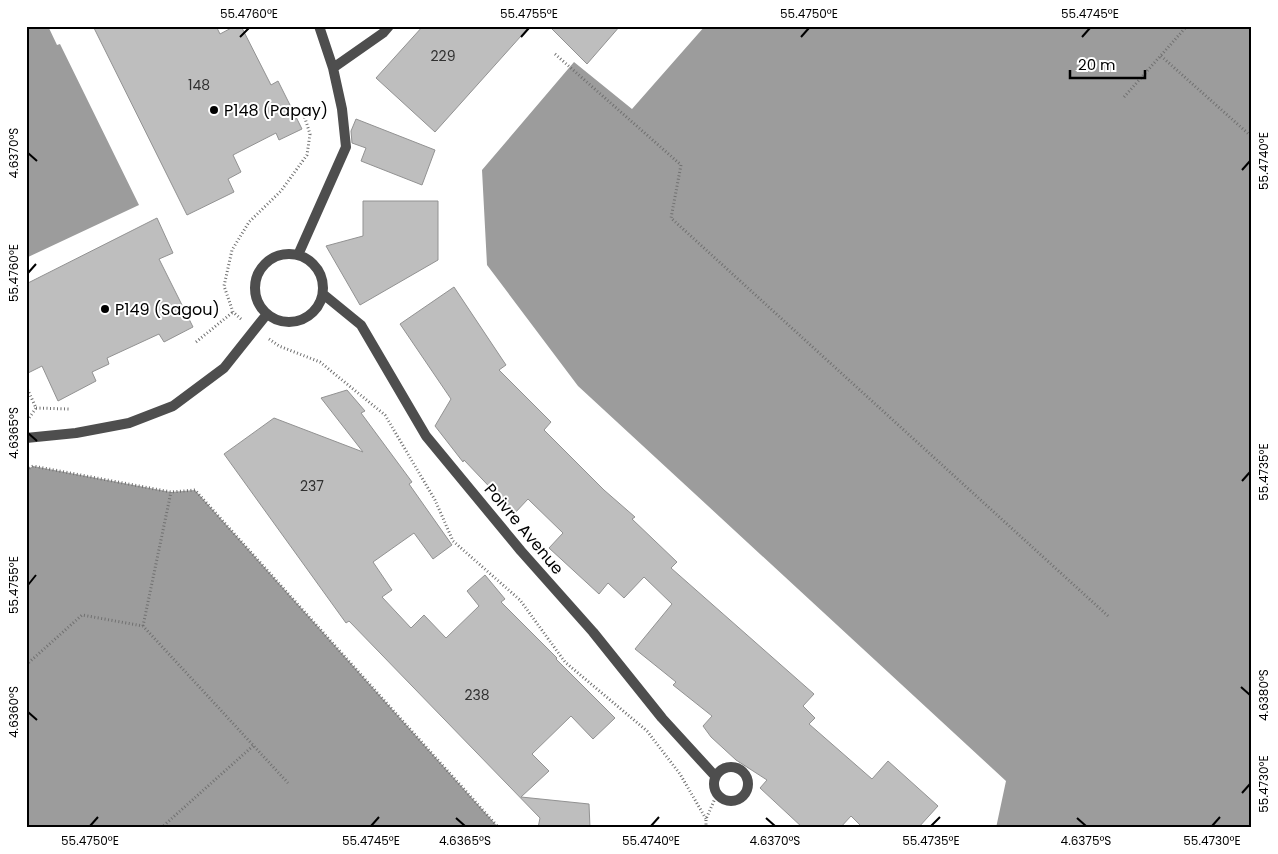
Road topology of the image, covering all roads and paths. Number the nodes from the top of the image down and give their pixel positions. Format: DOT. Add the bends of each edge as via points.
graph roads {
  1 [pos="319,26"];
  2 [pos="390,26"];
  3 [pos="1187,26"];
  4 [pos="555,54"];
  5 [pos="1161,56"];
  6 [pos="333,68"];
  7 [pos="1124,97"];
  8 [pos="303,112"];
  9 [pos="1252,137"];
  10 [pos="298,255"];
  11 [pos="323,294"];
  12 [pos="232,312"];
  13 [pos="267,314"];
  14 [pos="255,330"];
  15 [pos="196,342"];
  16 [pos="26,386"];
  17 [pos="36,408"];
  18 [pos="69,409"];
  19 [pos="26,421"];
  20 [pos="26,438"];
  21 [pos="26,470"];
  22 [pos="171,492"];
  23 [pos="1108,616"];
  24 [pos="142,626"];
  25 [pos="26,665"];
  26 [pos="254,744"];
  27 [pos="715,776"];
  28 [pos="288,782"];
  29 [pos="717,793"];
  30 [pos="706,818"];
  31 [pos="161,828"];
  32 [pos="499,828"];
  33 [pos="706,828"];
  1 -- 6 [label="street"];
  2 -- 6 [label="street"];
  3 -- 5 [label="path"];
  4 -- 23 [label="path" via="681,165 671,218"];
  5 -- 7 [label="path"];
  5 -- 9 [label="path"];
  6 -- 10 [label="street" via="346,147"];
  8 -- 12 [label="path" via="310,134 307,155 281,191 249,222 232,250 224,286"];
  10 -- 11 [label="street" via="315,265 323,284"];
  10 -- 13 [label="street" via="275,256 259,272 255,294"];
  11 -- 13 [label="street" via="314,312 296,322 276,320"];
  11 -- 27 [label="street, Poivre Avenue" via="361,325 426,436 662,718"];
  12 -- 14 [label="path"];
  12 -- 15 [label="path"];
  13 -- 14 [label="street"];
  14 -- 20 [label="street" via="224,368 173,406 129,423"];
  14 -- 30 [label="path" via="279,346 320,362 385,415 435,500 453,541 520,600 565,662 646,730 680,774"];
  16 -- 17 [label="path"];
  17 -- 18 [label="path"];
  17 -- 19 [label="path"];
  21 -- 22 [label="path" via="33,466"];
  22 -- 24 [label="path"];
  22 -- 32 [label="path" via="195,490"];
  24 -- 25 [label="path" via="82,615"];
  24 -- 26 [label="path"];
  26 -- 28 [label="path"];
  26 -- 31 [label="path"];
  27 -- 29 [label="street" via="713,782"];
  27 -- 29 [label="street" via="723,768 738,768 743,771 748,784 744,794 736,800 725,800"];
  29 -- 30 [label="path"];
  30 -- 33 [label="path"];
}
